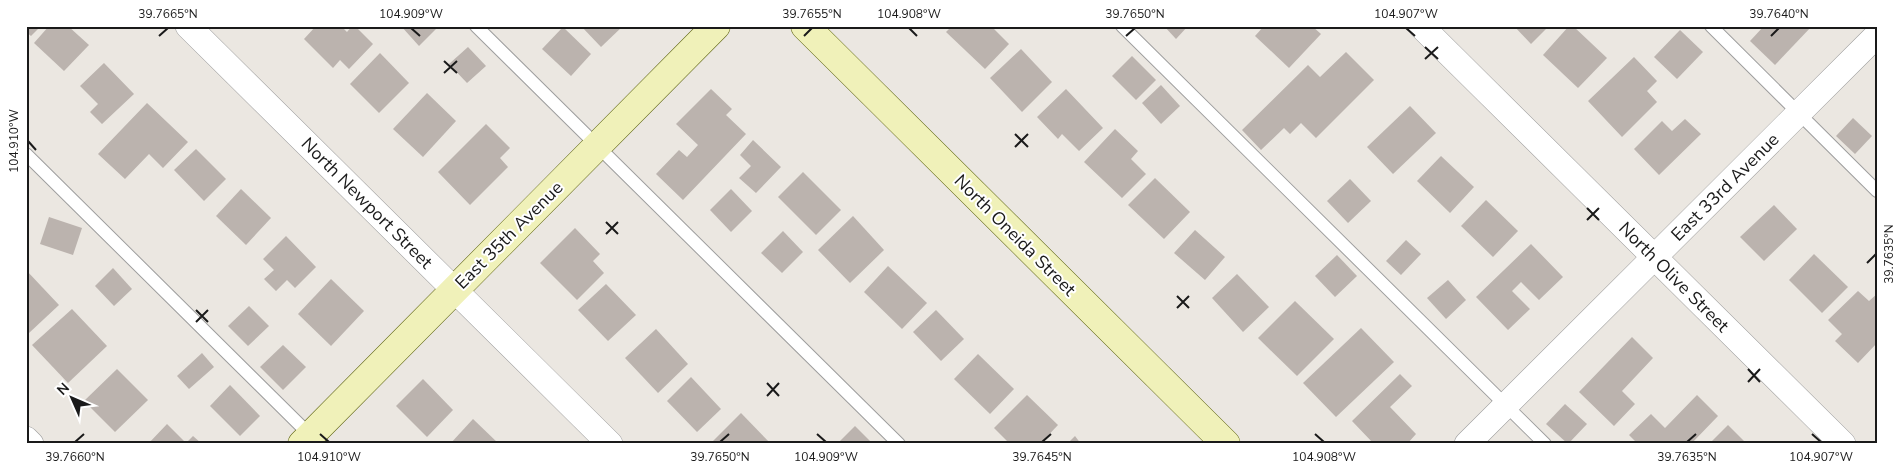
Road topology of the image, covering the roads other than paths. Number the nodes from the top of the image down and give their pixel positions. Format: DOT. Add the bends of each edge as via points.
graph roads {
  1 [pos="188,26"];
  2 [pos="476,26"];
  3 [pos="716,26"];
  4 [pos="805,26"];
  5 [pos="1122,26"];
  6 [pos="1421,26"];
  7 [pos="1711,26"];
  8 [pos="1877,35"];
  9 [pos="1798,114"];
  10 [pos="597,146"];
  11 [pos="26,154"];
  12 [pos="1877,191"];
  13 [pos="1654,258"];
  14 [pos="455,290"];
  15 [pos="1506,406"];
  16 [pos="26,439"];
  17 [pos="310,441"];
  18 [pos="31,444"];
  19 [pos="610,444"];
  20 [pos="899,444"];
  21 [pos="1226,444"];
  22 [pos="1468,444"];
  23 [pos="1545,444"];
  24 [pos="1843,444"];
  1 -- 14 [label="street, North Newport Street"];
  2 -- 10 [label="lane"];
  3 -- 10 [label="street, East 35th Avenue"];
  4 -- 21 [label="street, North Oneida Street"];
  5 -- 15 [label="lane"];
  6 -- 13 [label="street, North Olive Street"];
  7 -- 9 [label="lane"];
  8 -- 9 [label="street, East 33rd Avenue"];
  9 -- 12 [label="lane"];
  9 -- 13 [label="street, East 33rd Avenue"];
  10 -- 14 [label="street, East 35th Avenue"];
  10 -- 20 [label="lane"];
  11 -- 17 [label="lane"];
  13 -- 15 [label="street, East 33rd Avenue"];
  13 -- 24 [label="street, North Olive Street"];
  14 -- 17 [label="street, East 35th Avenue"];
  14 -- 19 [label="street, North Newport Street"];
  15 -- 22 [label="street, East 33rd Avenue"];
  15 -- 23 [label="lane"];
  16 -- 18 [label="street"];
}
